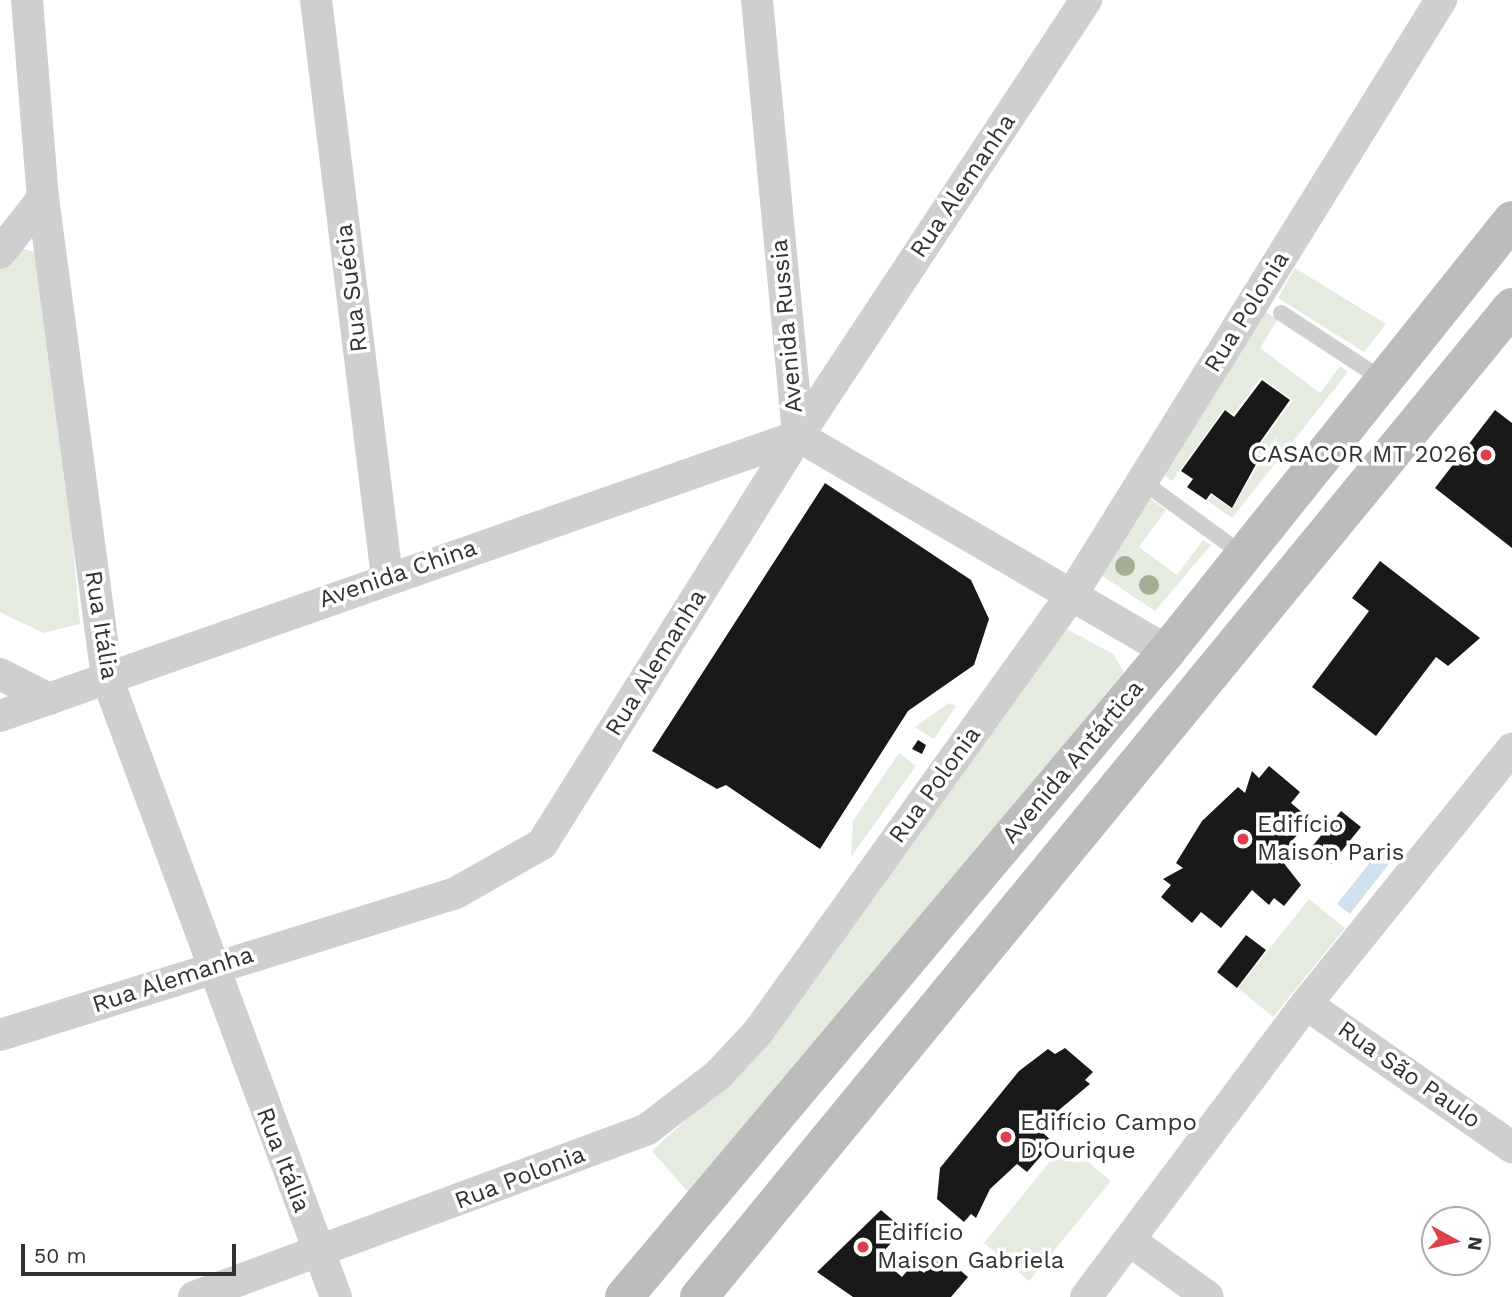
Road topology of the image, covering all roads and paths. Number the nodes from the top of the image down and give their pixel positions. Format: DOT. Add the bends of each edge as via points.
graph roads {
  1 [pos="27,0"];
  2 [pos="316,0"];
  3 [pos="757,0"];
  4 [pos="1086,0"];
  5 [pos="1441,0"];
  6 [pos="43,198"];
  7 [pos="1512,220"];
  8 [pos="0,253"];
  9 [pos="1512,307"];
  10 [pos="1281,313"];
  11 [pos="1382,379"];
  12 [pos="798,436"];
  13 [pos="1302,479"];
  14 [pos="1142,481"];
  15 [pos="1341,514"];
  16 [pos="1242,554"];
  17 [pos="387,577"];
  18 [pos="1071,596"];
  19 [pos="1167,651"];
  20 [pos="0,674"];
  21 [pos="107,678"];
  22 [pos="49,699"];
  23 [pos="0,716"];
  24 [pos="1512,749"];
  25 [pos="209,968"];
  26 [pos="1307,1003"];
  27 [pos="0,1035"];
  28 [pos="1512,1147"];
  29 [pos="1129,1240"];
  30 [pos="319,1255"];
  31 [pos="194,1297"];
  32 [pos="336,1297"];
  33 [pos="625,1297"];
  34 [pos="699,1297"];
  35 [pos="1086,1297"];
  36 [pos="1208,1297"];
  1 -- 6 [label="street, Rua Itália"];
  2 -- 17 [label="street, Rua Suécia"];
  3 -- 12 [label="street, Avenida Russia"];
  4 -- 12 [label="street, Rua Alemanha"];
  5 -- 14 [label="street, Rua Polonia"];
  6 -- 8 [label="street"];
  6 -- 21 [label="street, Rua Itália"];
  7 -- 11 [label="main road, Avenida Antártica"];
  9 -- 15 [label="main road"];
  10 -- 11 [label="lane"];
  11 -- 13 [label="main road, Avenida Antártica"];
  12 -- 17 [label="street, Avenida China"];
  12 -- 18 [label="street, Avenida Russia"];
  12 -- 25 [label="street, Rua Alemanha" via="542,844 454,894"];
  13 -- 15 [label="main road"];
  13 -- 16 [label="main road, Avenida Antártica"];
  14 -- 16 [label="lane"];
  14 -- 18 [label="street, Rua Polonia"];
  15 -- 34 [label="main road"];
  16 -- 19 [label="main road, Avenida Antártica"];
  17 -- 21 [label="street, Avenida China"];
  18 -- 19 [label="street, Avenida Russia"];
  18 -- 30 [label="street, Rua Polonia" via="758,1032 718,1075 646,1130"];
  19 -- 33 [label="main road, Avenida Antártica"];
  20 -- 22 [label="street"];
  21 -- 22 [label="street, Avenida China"];
  21 -- 25 [label="street, Rua Itália"];
  22 -- 23 [label="street, Avenida China"];
  24 -- 26 [label="street"];
  25 -- 27 [label="street, Rua Alemanha"];
  25 -- 30 [label="street, Rua Itália"];
  26 -- 28 [label="street, Rua São Paulo"];
  26 -- 29 [label="street"];
  29 -- 35 [label="street"];
  29 -- 36 [label="street"];
  30 -- 31 [label="street, Rua Polonia"];
  30 -- 32 [label="street, Rua Itália"];
}
